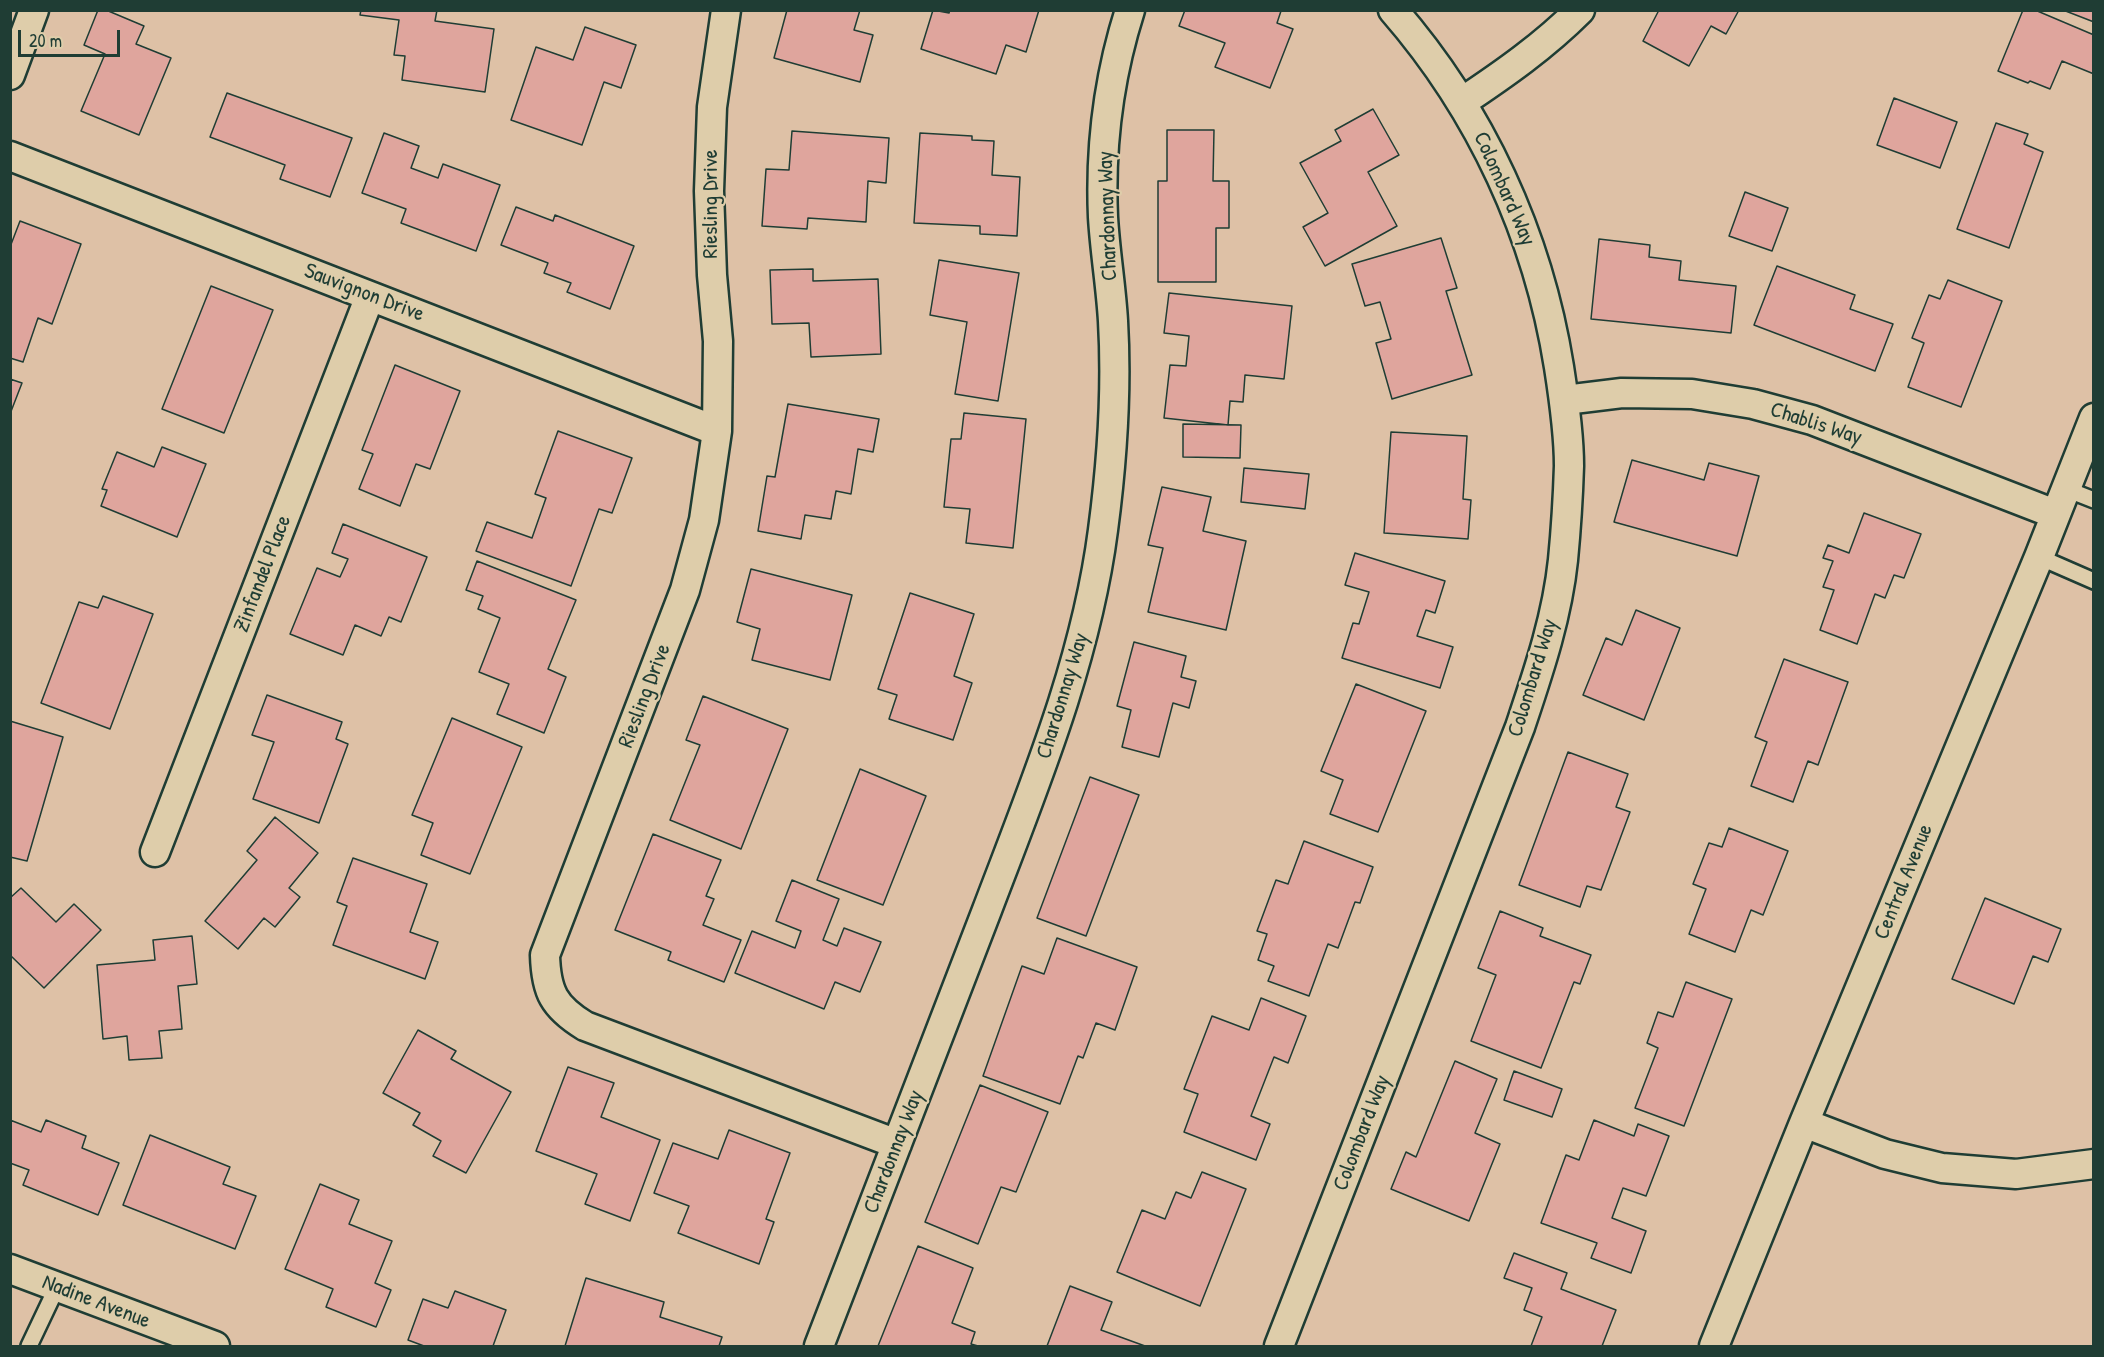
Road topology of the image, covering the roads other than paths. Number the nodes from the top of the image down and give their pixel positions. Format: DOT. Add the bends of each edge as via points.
graph roads {
  1 [pos="34,10"];
  2 [pos="726,10"];
  3 [pos="1130,10"];
  4 [pos="1393,10"];
  5 [pos="1580,10"];
  6 [pos="10,75"];
  7 [pos="1462,102"];
  8 [pos="10,156"];
  9 [pos="370,296"];
  10 [pos="1564,400"];
  11 [pos="2094,418"];
  12 [pos="717,431"];
  13 [pos="2094,500"];
  14 [pos="2061,501"];
  15 [pos="2039,557"];
  16 [pos="2094,581"];
  17 [pos="155,852"];
  18 [pos="1804,1123"];
  19 [pos="897,1144"];
  20 [pos="2094,1164"];
  21 [pos="10,1269"];
  22 [pos="57,1287"];
  23 [pos="29,1347"];
  24 [pos="215,1347"];
  25 [pos="819,1347"];
  26 [pos="1279,1347"];
  27 [pos="1714,1347"];
  1 -- 6 [label="street"];
  2 -- 12 [label="street, Riesling Drive" via="712,107 709,191 718,340"];
  3 -- 19 [label="street, Chardonnay Way" via="1108,107 1103,166 1103,216 1113,323 1113,418 1103,531 1090,605 1077,660 1041,769"];
  4 -- 7 [label="street, Colombard Way"];
  5 -- 7 [label="street" via="1514,68"];
  7 -- 10 [label="street, Colombard Way" via="1500,171 1532,250 1552,320"];
  8 -- 9 [label="street, Sauvignon Drive"];
  9 -- 12 [label="street, Sauvignon Drive"];
  9 -- 17 [label="street, Zinfandel Place"];
  10 -- 14 [label="street, Chablis Way" via="1622,393 1692,394 1753,404"];
  10 -- 26 [label="street, Colombard Way" via="1569,465 1563,562 1546,646 1520,727"];
  11 -- 14 [label="street, Central Avenue"];
  12 -- 19 [label="street, Riesling Drive" via="704,520 685,590 545,955 546,977 553,998 566,1014 585,1026"];
  13 -- 14 [label="lane"];
  14 -- 15 [label="street, Central Avenue"];
  15 -- 16 [label="lane"];
  15 -- 18 [label="street, Central Avenue"];
  18 -- 20 [label="street" via="1885,1154 1942,1168 2016,1174"];
  18 -- 27 [label="street, Central Avenue"];
  19 -- 25 [label="street, Chardonnay Way"];
  21 -- 22 [label="street, Nadine Avenue"];
  22 -- 23 [label="lane"];
  22 -- 24 [label="street, Nadine Avenue"];
}
